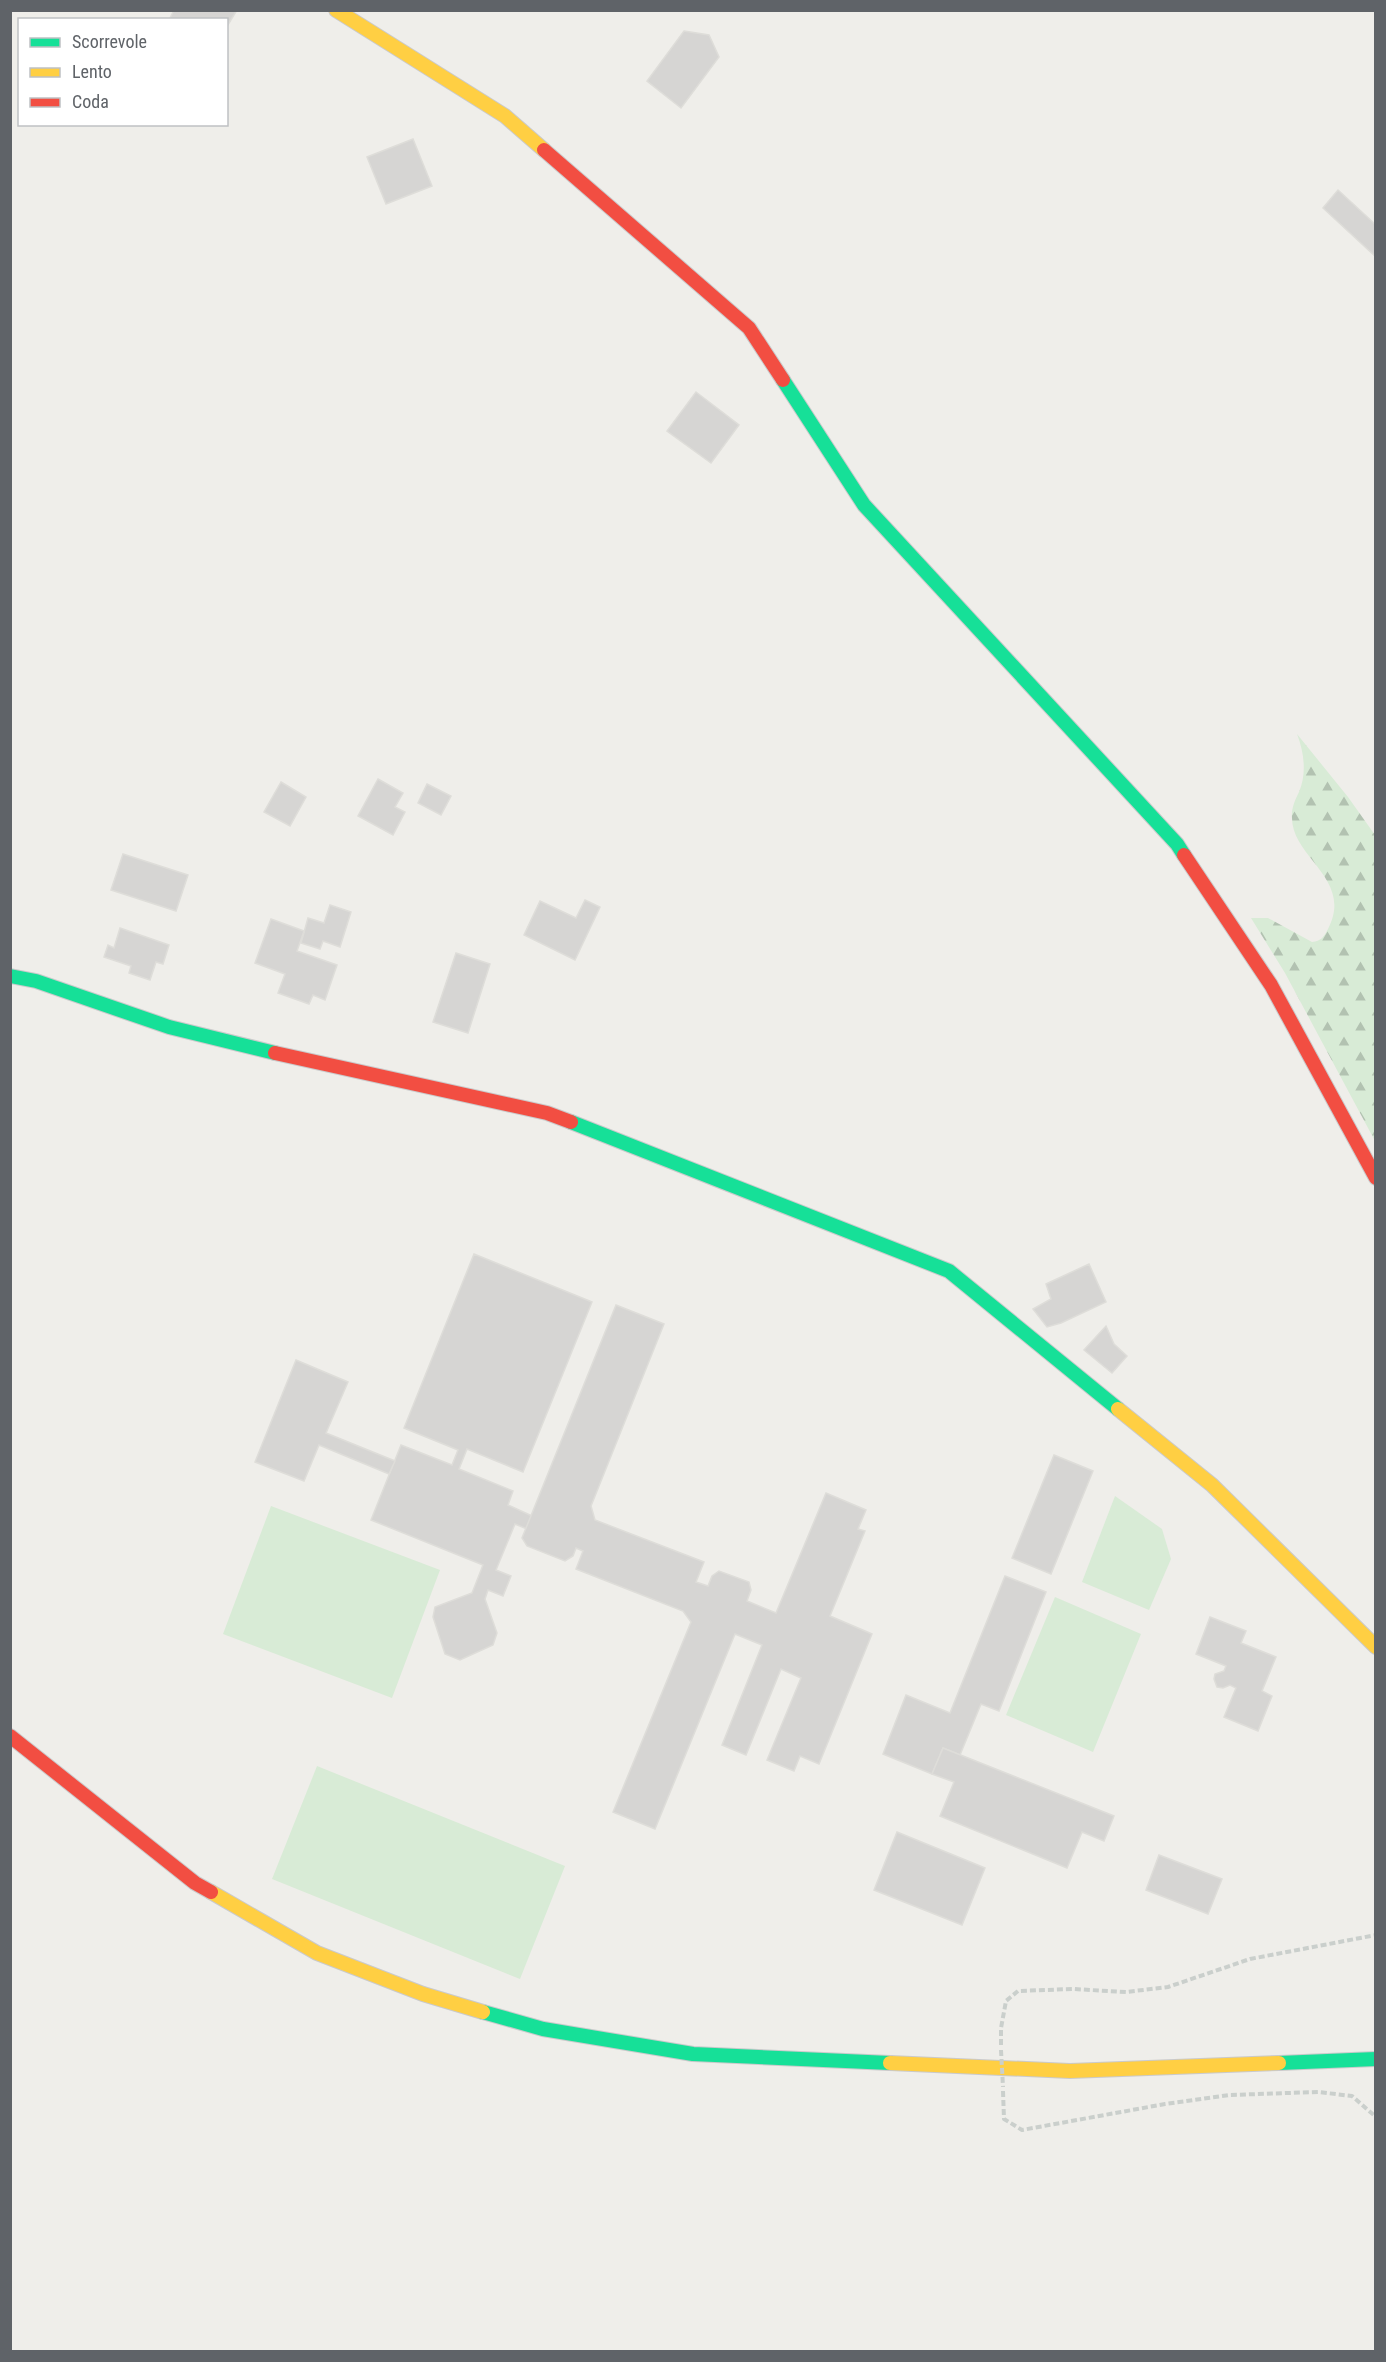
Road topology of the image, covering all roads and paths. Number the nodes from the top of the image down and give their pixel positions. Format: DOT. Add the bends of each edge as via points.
graph roads {
  1 [pos="336,10"];
  2 [pos="10,976"];
  3 [pos="1376,1178"];
  4 [pos="1376,1647"];
  5 [pos="10,1736"];
  6 [pos="1376,1935"];
  7 [pos="1376,2060"];
  8 [pos="1376,2117"];
  1 -- 3 [label="street" via="505,116 749,328 864,505 1177,844 1271,985"];
  2 -- 4 [label="street" via="36,981 169,1027 547,1113 949,1271 1212,1485"];
  5 -- 7 [label="street" via="195,1883 316,1953 423,1994 543,2029 693,2054 1070,2071"];
  6 -- 8 [label="path, bridge" via="1250,1959 1168,1987 1126,1992 1018,1991 1006,2001 1001,2028 1004,2119 1022,2130 1229,2095 1296,2092 1352,2096"];
}
